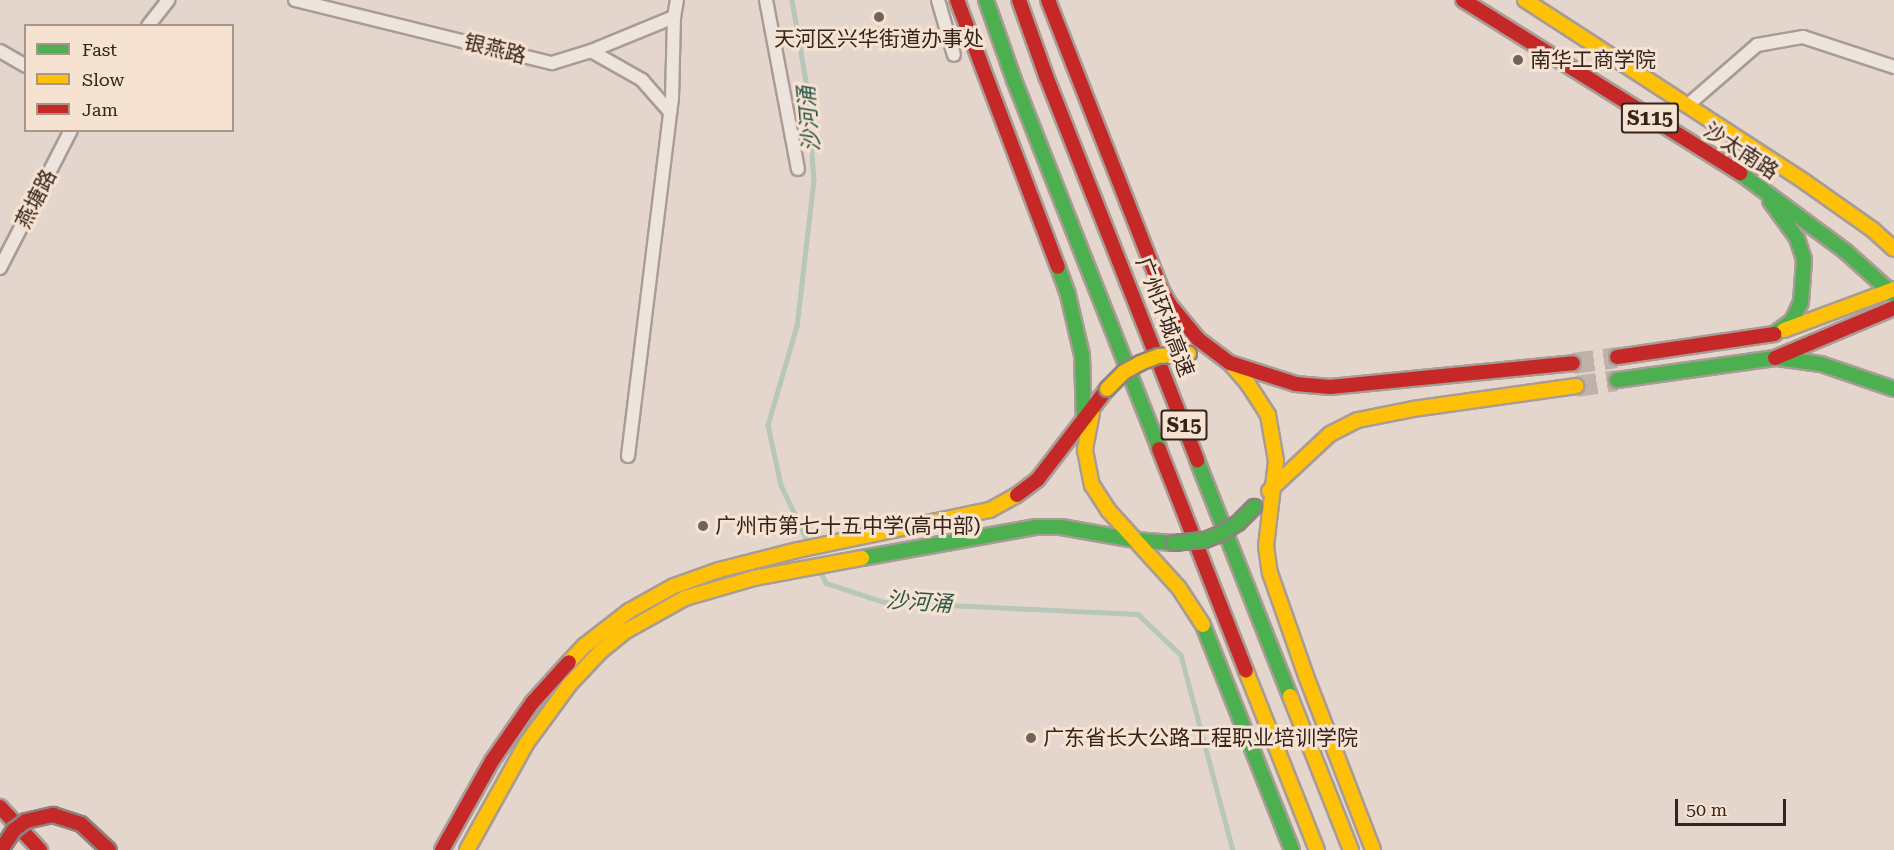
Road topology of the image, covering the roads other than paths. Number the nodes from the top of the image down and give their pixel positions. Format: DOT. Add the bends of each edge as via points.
graph roads {
  1 [pos="168,0"];
  2 [pos="295,0"];
  3 [pos="677,0"];
  4 [pos="766,0"];
  5 [pos="938,0"];
  6 [pos="957,0"];
  7 [pos="986,0"];
  8 [pos="1019,0"];
  9 [pos="1048,0"];
  10 [pos="1463,0"];
  11 [pos="1525,0"];
  12 [pos="674,17"];
  13 [pos="150,24"];
  14 [pos="0,51"];
  15 [pos="591,51"];
  16 [pos="954,55"];
  17 [pos="24,65"];
  18 [pos="1894,67"];
  19 [pos="1689,104"];
  20 [pos="670,112"];
  21 [pos="70,132"];
  22 [pos="798,169"];
  23 [pos="1759,185"];
  24 [pos="1842,228"];
  25 [pos="1894,249"];
  26 [pos="0,268"];
  27 [pos="1893,291"];
  28 [pos="1894,308"];
  29 [pos="1774,334"];
  30 [pos="1198,339"];
  31 [pos="1082,355"];
  32 [pos="1197,356"];
  33 [pos="1617,357"];
  34 [pos="1775,358"];
  35 [pos="1230,363"];
  36 [pos="1573,363"];
  37 [pos="1617,380"];
  38 [pos="1248,384"];
  39 [pos="1296,384"];
  40 [pos="1576,386"];
  41 [pos="1107,389"];
  42 [pos="1894,389"];
  43 [pos="1084,417"];
  44 [pos="1085,441"];
  45 [pos="1273,441"];
  46 [pos="628,456"];
  47 [pos="1306,457"];
  48 [pos="1038,478"];
  49 [pos="1273,487"];
  50 [pos="1254,507"];
  51 [pos="1108,510"];
  52 [pos="1270,519"];
  53 [pos="1061,527"];
  54 [pos="1134,540"];
  55 [pos="1174,543"];
  56 [pos="1171,580"];
  57 [pos="0,807"];
  58 [pos="1,850"];
  59 [pos="40,850"];
  60 [pos="109,850"];
  61 [pos="442,850"];
  62 [pos="468,850"];
  63 [pos="1292,850"];
  64 [pos="1317,850"];
  65 [pos="1351,850"];
  66 [pos="1373,850"];
  1 -- 13 [label="street"];
  2 -- 15 [label="street, 银燕路" via="552,63"];
  3 -- 12 [label="street"];
  4 -- 22 [label="street"];
  5 -- 16 [label="street"];
  6 -- 31 [label="main road" via="1068,295"];
  7 -- 64 [label="main road, S15"];
  8 -- 65 [label="main road, 广州环城高速 / S15"];
  9 -- 30 [label="main road" via="1161,289"];
  10 -- 23 [label="main road, 沙太南路 / S115"];
  11 -- 19 [label="main road, 沙太南路"];
  12 -- 15 [label="street, 银燕路"];
  12 -- 20 [label="street"];
  14 -- 17 [label="street"];
  15 -- 20 [label="street" via="642,80"];
  18 -- 19 [label="street" via="1803,37 1768,43 1757,45"];
  19 -- 24 [label="main road, 沙太南路"];
  20 -- 46 [label="street"];
  21 -- 26 [label="street, 燕塘路"];
  23 -- 24 [label="main road, 沙太南路 / S115"];
  23 -- 29 [label="main road" via="1797,238 1804,260 1801,302 1792,321"];
  24 -- 25 [label="main road, 沙太南路 / S115"];
  24 -- 27 [label="main road, 沙太南路 / S115"];
  27 -- 29 [label="main road"];
  28 -- 34 [label="main road"];
  29 -- 33 [label="main road"];
  30 -- 35 [label="main road"];
  30 -- 39 [label="main road" via="1248,368"];
  31 -- 43 [label="main road"];
  31 -- 48 [label="main road" via="1062,441"];
  32 -- 35 [label="main road"];
  32 -- 38 [label="main road" via="1225,366"];
  32 -- 41 [label="main road, bridge" via="1149,359 1124,372"];
  34 -- 37 [label="main road"];
  34 -- 42 [label="main road" via="1821,363"];
  35 -- 38 [label="main road"];
  35 -- 39 [label="main road"];
  36 -- 39 [label="main road" via="1344,387"];
  38 -- 45 [label="main road" via="1264,407"];
  40 -- 47 [label="main road" via="1358,420 1330,434"];
  41 -- 43 [label="main road"];
  41 -- 44 [label="main road" via="1093,412"];
  43 -- 44 [label="main road"];
  43 -- 48 [label="main road"];
  44 -- 51 [label="main road" via="1089,477"];
  45 -- 49 [label="main road"];
  45 -- 50 [label="main road" via="1270,476"];
  47 -- 49 [label="main road"];
  47 -- 52 [label="main road" via="1294,470"];
  48 -- 61 [label="main road" via="990,510 798,550 704,575 658,593 600,632 557,673 505,741"];
  49 -- 50 [label="main road"];
  49 -- 52 [label="main road"];
  50 -- 55 [label="main road, bridge" via="1222,533 1205,540"];
  51 -- 54 [label="main road"];
  51 -- 55 [label="main road" via="1138,534"];
  52 -- 66 [label="main road" via="1266,546 1274,586"];
  53 -- 54 [label="main road"];
  53 -- 56 [label="main road" via="1130,550"];
  53 -- 62 [label="main road" via="997,532 754,578 694,595 653,614 610,643 564,692 522,752"];
  54 -- 55 [label="main road"];
  54 -- 56 [label="main road"];
  56 -- 63 [label="main road" via="1188,598 1209,638"];
  57 -- 59 [label="main road"];
  58 -- 60 [label="main road, bridge" via="14,830 33,819 53,815 81,824"];
}
